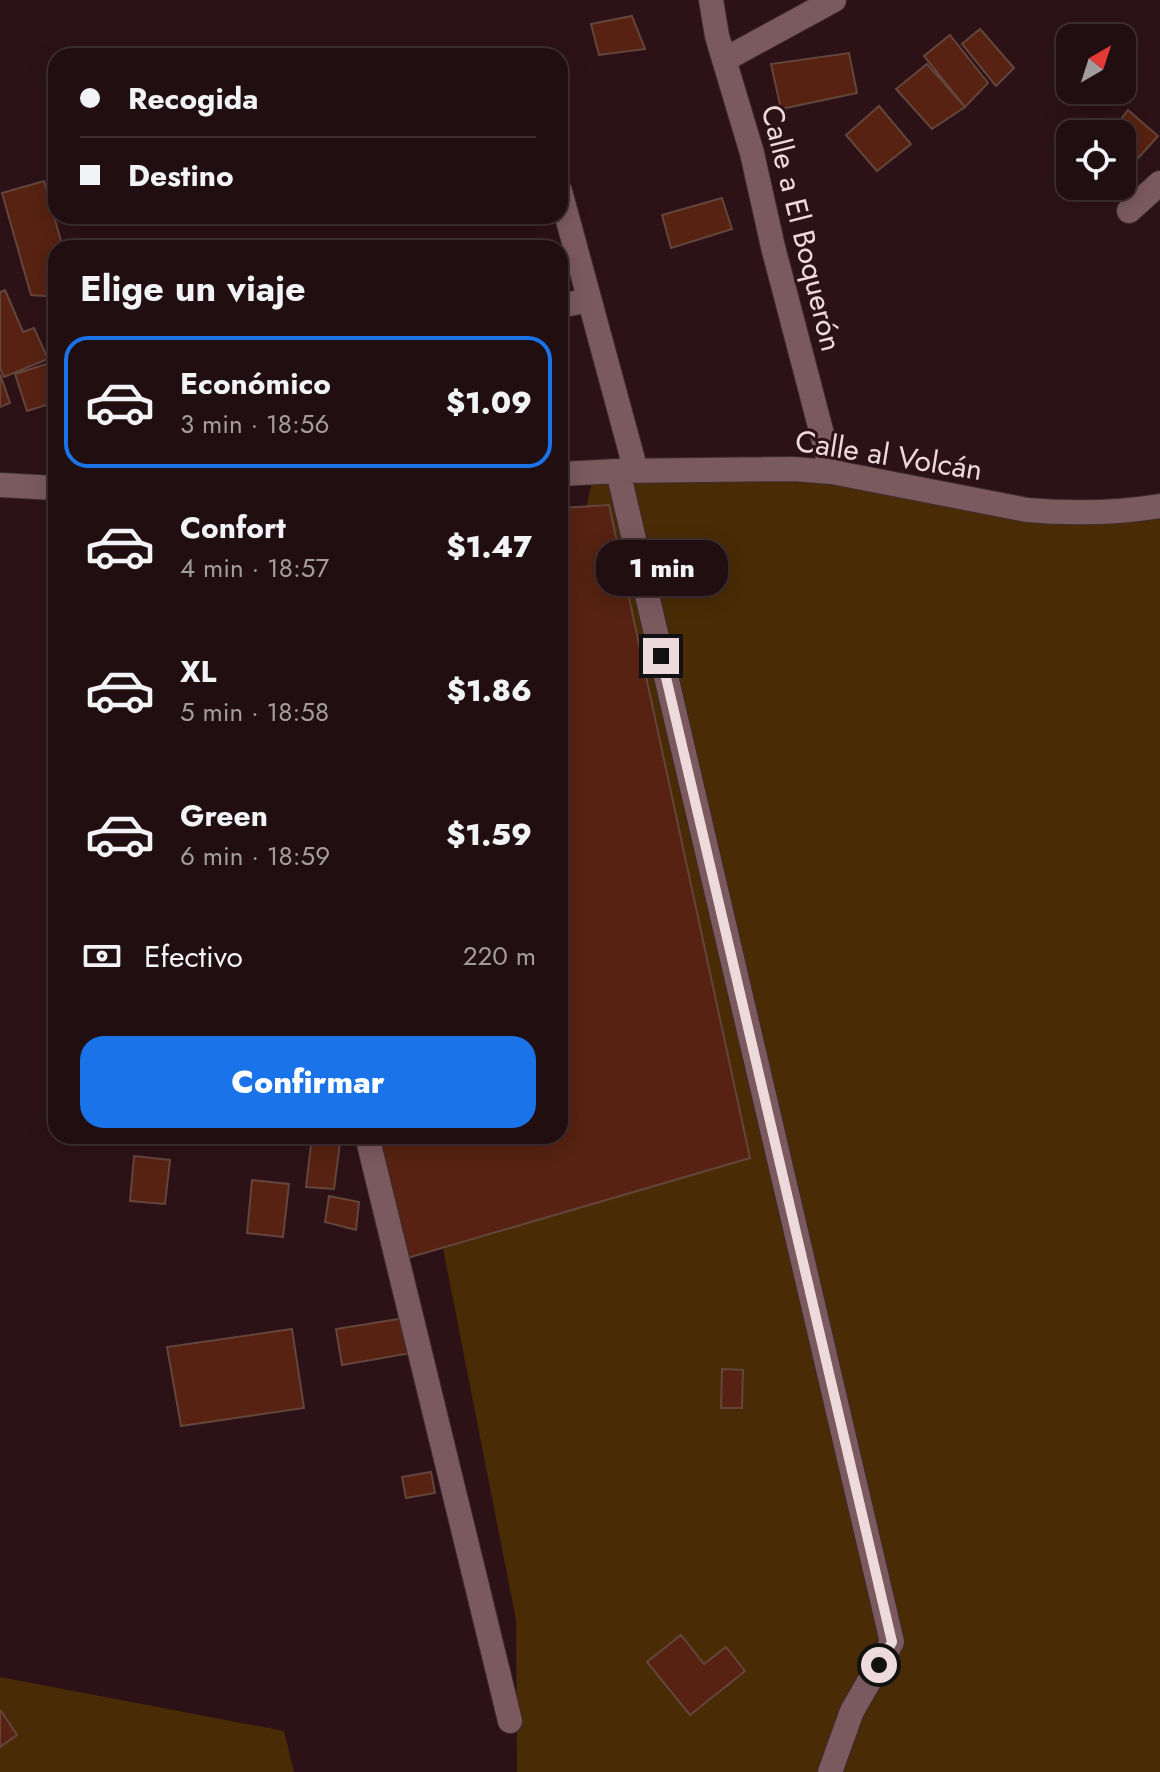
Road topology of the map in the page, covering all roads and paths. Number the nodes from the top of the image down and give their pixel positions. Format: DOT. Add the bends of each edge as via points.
graph roads {
  1 [pos="711,0"];
  2 [pos="834,0"];
  3 [pos="724,60"];
  4 [pos="1160,183"];
  5 [pos="1129,211"];
  6 [pos="568,221"];
  7 [pos="589,300"];
  8 [pos="568,304"];
  9 [pos="627,471"];
  10 [pos="832,472"];
  11 [pos="568,474"];
  12 [pos="2,482"];
  13 [pos="48,487"];
  14 [pos="1160,506"];
  15 [pos="369,1144"];
  16 [pos="510,1721"];
  17 [pos="830,1772"];
  1 -- 3 [label="street, Calle a El Boquerón"];
  2 -- 3 [label="street"];
  3 -- 10 [label="street, Calle a El Boquerón"];
  4 -- 5 [label="street"];
  6 -- 7 [label="street"];
  7 -- 8 [label="street"];
  7 -- 9 [label="street"];
  9 -- 10 [label="street, Calle al Volcán"];
  9 -- 11 [label="street, Calle al Volcán"];
  9 -- 17 [label="street" via="892,1642 852,1711"];
  10 -- 14 [label="street, Calle al Volcán" via="1027,510 1114,512"];
  12 -- 13 [label="street"];
  15 -- 16 [label="street"];
}
